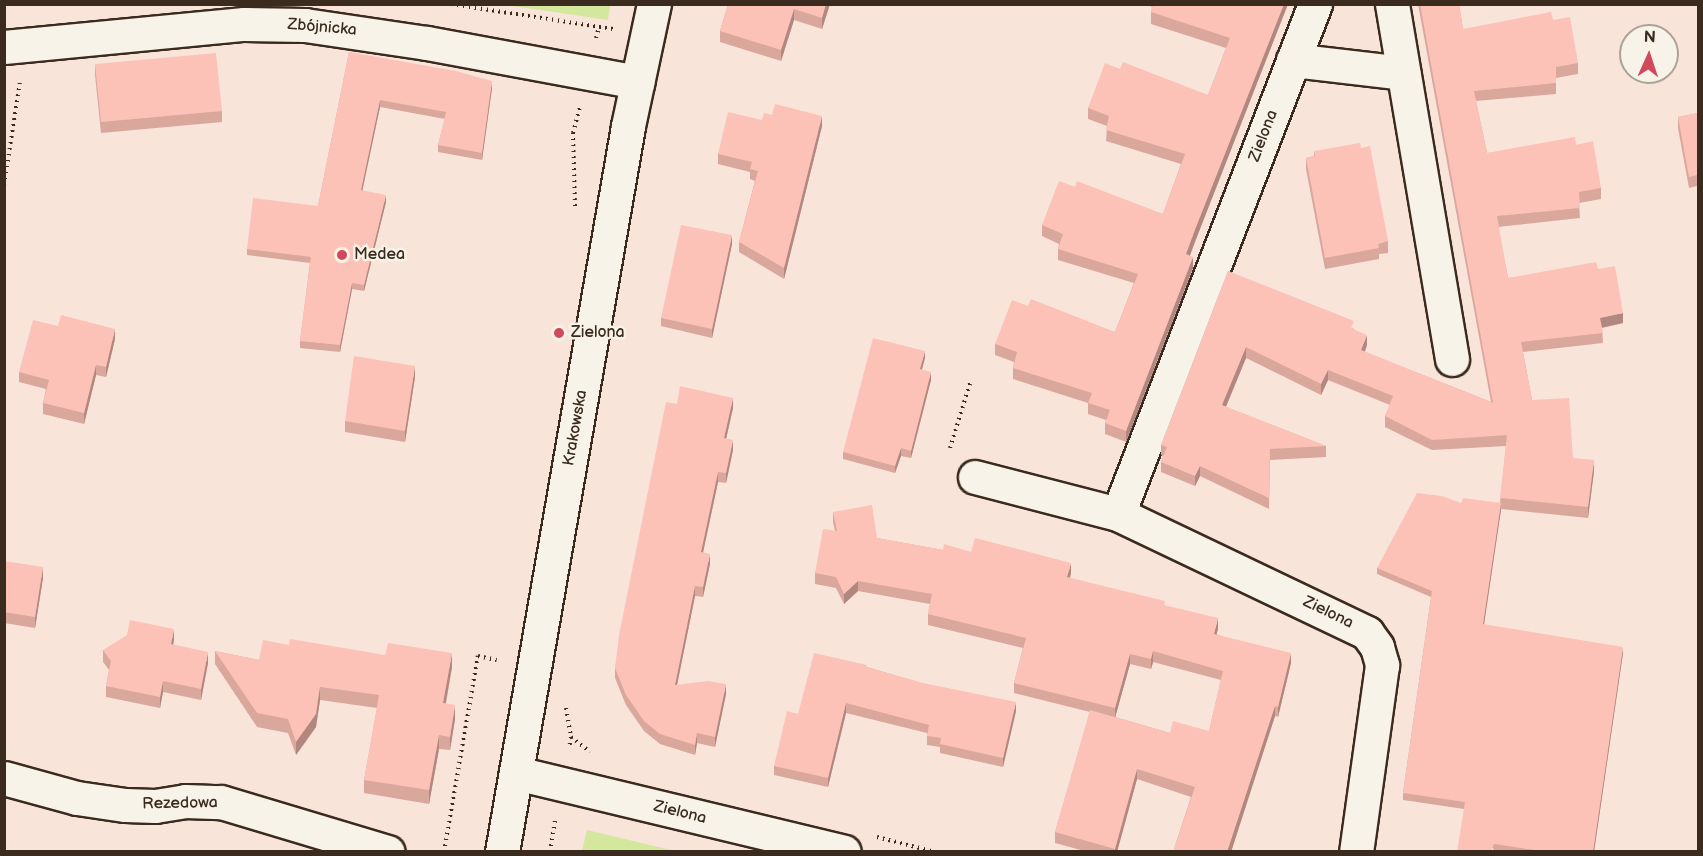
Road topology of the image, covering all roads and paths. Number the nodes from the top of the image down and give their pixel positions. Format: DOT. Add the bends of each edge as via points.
graph roads {
  1 [pos="451,4"];
  2 [pos="654,4"];
  3 [pos="1315,4"];
  4 [pos="1392,4"];
  5 [pos="177,17"];
  6 [pos="621,30"];
  7 [pos="13,46"];
  8 [pos="1293,60"];
  9 [pos="1403,73"];
  10 [pos="637,82"];
  11 [pos="4,185"];
  12 [pos="1452,359"];
  13 [pos="971,380"];
  14 [pos="949,454"];
  15 [pos="975,477"];
  16 [pos="1118,514"];
  17 [pos="507,662"];
  18 [pos="568,697"];
  19 [pos="516,773"];
  20 [pos="4,778"];
  21 [pos="562,782"];
  22 [pos="388,852"];
  23 [pos="444,852"];
  24 [pos="502,852"];
  25 [pos="549,852"];
  26 [pos="844,852"];
  27 [pos="1356,852"];
  1 -- 6 [label="path"];
  2 -- 10 [label="street, Krakowska"];
  3 -- 8 [label="street, Zielona"];
  4 -- 9 [label="street"];
  5 -- 7 [label="street, Zbójnicka"];
  5 -- 10 [label="street, Zbójnicka" via="305,25"];
  7 -- 11 [label="path" via="23,63"];
  8 -- 9 [label="street"];
  8 -- 16 [label="street, Zielona"];
  9 -- 12 [label="street"];
  10 -- 19 [label="street, Krakowska"];
  13 -- 14 [label="path"];
  15 -- 16 [label="street, Zielona"];
  16 -- 27 [label="street, Zielona" via="1334,615 1367,633 1377,647 1381,683"];
  17 -- 23 [label="path" via="478,656"];
  18 -- 21 [label="path" via="566,708 572,737"];
  19 -- 21 [label="street, Zielona"];
  19 -- 24 [label="street, Krakowska"];
  20 -- 22 [label="street, Rezedowa" via="77,798 125,805 221,802"];
  21 -- 25 [label="path"];
  21 -- 26 [label="street, Zielona"];
}
